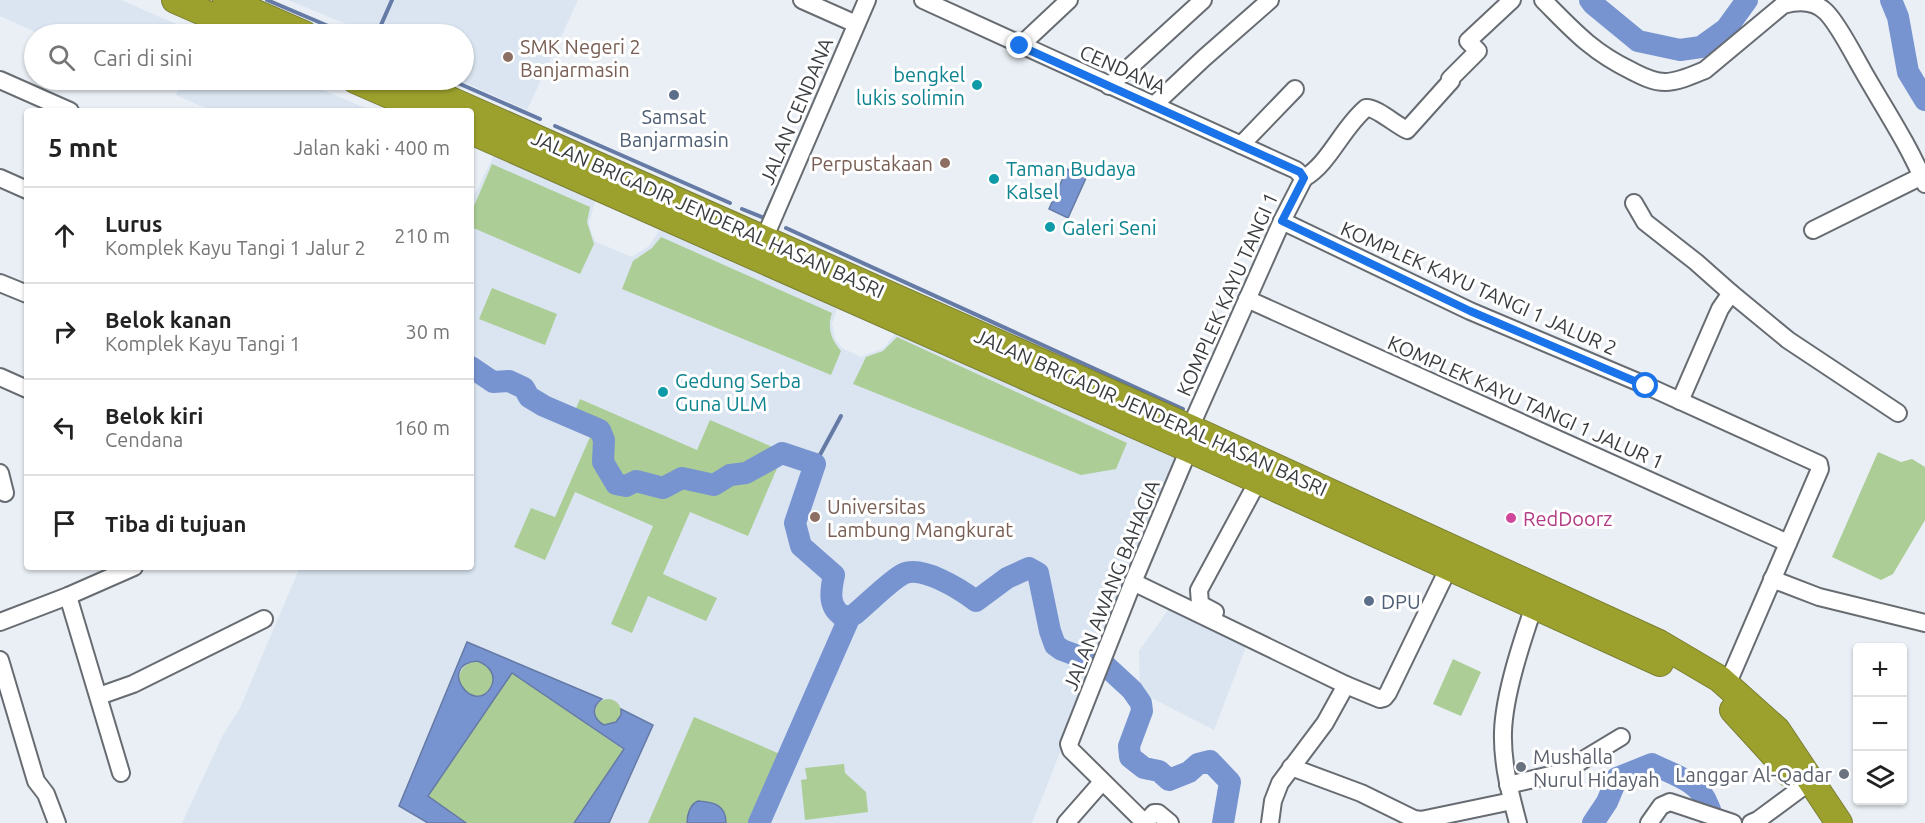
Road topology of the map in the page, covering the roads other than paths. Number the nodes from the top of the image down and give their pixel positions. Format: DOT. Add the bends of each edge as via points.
graph roads {
  1 [pos="175,0"];
  2 [pos="226,0"];
  3 [pos="802,0"];
  4 [pos="867,0"];
  5 [pos="1069,0"];
  6 [pos="1203,0"];
  7 [pos="1270,0"];
  8 [pos="1512,0"];
  9 [pos="1543,0"];
  10 [pos="931,1"];
  11 [pos="230,24"];
  12 [pos="281,24"];
  13 [pos="856,24"];
  14 [pos="1020,46"];
  15 [pos="0,80"];
  16 [pos="1110,86"];
  17 [pos="1295,89"];
  18 [pos="378,90"];
  19 [pos="428,90"];
  20 [pos="1154,105"];
  21 [pos="63,108"];
  22 [pos="419,108"];
  23 [pos="468,108"];
  24 [pos="474,111"];
  25 [pos="474,132"];
  26 [pos="1241,145"];
  27 [pos="0,178"];
  28 [pos="1304,178"];
  29 [pos="1923,180"];
  30 [pos="24,189"];
  31 [pos="1634,203"];
  32 [pos="1282,221"];
  33 [pos="1813,230"];
  34 [pos="764,239"];
  35 [pos="0,283"];
  36 [pos="24,293"];
  37 [pos="1731,293"];
  38 [pos="1247,299"];
  39 [pos="0,377"];
  40 [pos="24,388"];
  41 [pos="1680,401"];
  42 [pos="1898,413"];
  43 [pos="1190,439"];
  44 [pos="0,473"];
  45 [pos="1258,481"];
  46 [pos="5,493"];
  47 [pos="1363,518"];
  48 [pos="1788,543"];
  49 [pos="1449,567"];
  50 [pos="127,570"];
  51 [pos="1772,579"];
  52 [pos="1133,582"];
  53 [pos="68,596"];
  54 [pos="1534,606"];
  55 [pos="264,619"];
  56 [pos="0,622"];
  57 [pos="1925,622"];
  58 [pos="1639,643"];
  59 [pos="0,660"];
  60 [pos="1368,684"];
  61 [pos="1346,685"];
  62 [pos="1727,685"];
  63 [pos="99,696"];
  64 [pos="1621,737"];
  65 [pos="1291,767"];
  66 [pos="121,773"];
  67 [pos="1102,782"];
  68 [pos="1800,789"];
  69 [pos="1510,793"];
  70 [pos="1270,822"];
  71 [pos="1730,822"];
  72 [pos="57,823"];
  73 [pos="1066,823"];
  74 [pos="1145,823"];
  75 [pos="1170,823"];
  76 [pos="1518,823"];
  77 [pos="1649,823"];
  78 [pos="1751,823"];
  79 [pos="1821,823"];
  80 [pos="1839,823"];
  1 -- 11 [label="highway"];
  2 -- 12 [label="highway"];
  3 -- 13 [label="street"];
  4 -- 13 [label="street, JALAN CENDANA"];
  5 -- 14 [label="street"];
  6 -- 16 [label="street"];
  7 -- 20 [label="street"];
  8 -- 28 [label="street, KOMPLEK KAYU TANGI 1" via="1468,41 1478,51 1407,130 1374,108 1366,108 1339,137 1318,169"];
  9 -- 29 [label="street" via="1606,58 1643,77 1667,82 1705,70 1782,5 1795,2 1817,6 1826,12 1847,43"];
  10 -- 14 [label="street, CENDANA"];
  13 -- 34 [label="street, JALAN CENDANA"];
  14 -- 16 [label="street, CENDANA"];
  15 -- 21 [label="street"];
  16 -- 20 [label="street, CENDANA"];
  17 -- 26 [label="street"];
  18 -- 22 [label="highway"];
  19 -- 23 [label="highway, JALAN BRIGADIR JENDERAL HASAN BASRI"];
  20 -- 26 [label="street, CENDANA"];
  24 -- 34 [label="highway, JALAN BRIGADIR JENDERAL HASAN BASRI"];
  25 -- 43 [label="highway, JALAN BRIGADIR JENDERAL HASAN BASRI"];
  26 -- 28 [label="street, CENDANA" via="1296,170"];
  27 -- 30 [label="street"];
  28 -- 32 [label="street, KOMPLEK KAYU TANGI 1"];
  29 -- 33 [label="street"];
  31 -- 37 [label="street" via="1645,222"];
  32 -- 38 [label="street, KOMPLEK KAYU TANGI 1"];
  32 -- 41 [label="street, KOMPLEK KAYU TANGI 1 JALUR 2" via="1470,311"];
  34 -- 43 [label="highway, JALAN BRIGADIR JENDERAL HASAN BASRI"];
  35 -- 36 [label="street"];
  37 -- 41 [label="street" via="1720,309"];
  37 -- 42 [label="street" via="1788,340"];
  38 -- 43 [label="street, KOMPLEK KAYU TANGI 1"];
  38 -- 48 [label="street, KOMPLEK KAYU TANGI 1 JALUR 1"];
  39 -- 40 [label="street"];
  41 -- 48 [label="street, KOMPLEK KAYU TANGI 1 JALUR 2" via="1819,464"];
  43 -- 45 [label="highway, JALAN BRIGADIR JENDERAL HASAN BASRI"];
  43 -- 47 [label="highway, JALAN BRIGADIR JENDERAL HASAN BASRI"];
  43 -- 52 [label="street, JALAN AWANG BAHAGIA"];
  44 -- 46 [label="street"];
  45 -- 47 [label="highway, JALAN BRIGADIR JENDERAL HASAN BASRI"];
  45 -- 60 [label="street" via="1205,577 1199,590 1200,604"];
  47 -- 49 [label="highway, JALAN BRIGADIR JENDERAL HASAN BASRI"];
  47 -- 58 [label="highway, JALAN BRIGADIR JENDERAL HASAN BASRI"];
  48 -- 51 [label="street"];
  49 -- 54 [label="highway, JALAN BRIGADIR JENDERAL HASAN BASRI"];
  49 -- 61 [label="street" via="1384,698"];
  50 -- 53 [label="street"];
  51 -- 57 [label="street" via="1819,597"];
  51 -- 62 [label="street"];
  52 -- 61 [label="street"];
  52 -- 67 [label="street, JALAN AWANG BAHAGIA" via="1069,744"];
  53 -- 56 [label="street"];
  53 -- 63 [label="street"];
  54 -- 58 [label="highway, JALAN BRIGADIR JENDERAL HASAN BASRI"];
  54 -- 69 [label="street" via="1505,714 1503,734"];
  55 -- 63 [label="street" via="133,684"];
  58 -- 62 [label="highway, JALAN BRIGADIR JENDERAL HASAN BASRI" via="1684,656"];
  58 -- 68 [label="highway, JALAN BRIGADIR JENDERAL HASAN BASRI" via="1668,667 1724,702"];
  59 -- 72 [label="street" via="34,774"];
  61 -- 65 [label="street" via="1325,723"];
  62 -- 80 [label="highway, JALAN BRIGADIR JENDERAL HASAN BASRI" via="1777,730"];
  63 -- 66 [label="street"];
  64 -- 69 [label="street" via="1563,772"];
  65 -- 69 [label="street" via="1421,820"];
  65 -- 70 [label="street" via="1276,790"];
  67 -- 73 [label="street"];
  67 -- 74 [label="street"];
  68 -- 78 [label="street"];
  68 -- 79 [label="highway, JALAN BRIGADIR JENDERAL HASAN BASRI"];
  69 -- 76 [label="street"];
  71 -- 77 [label="street" via="1667,802"];
  74 -- 75 [label="street" via="1158,813"];
}
